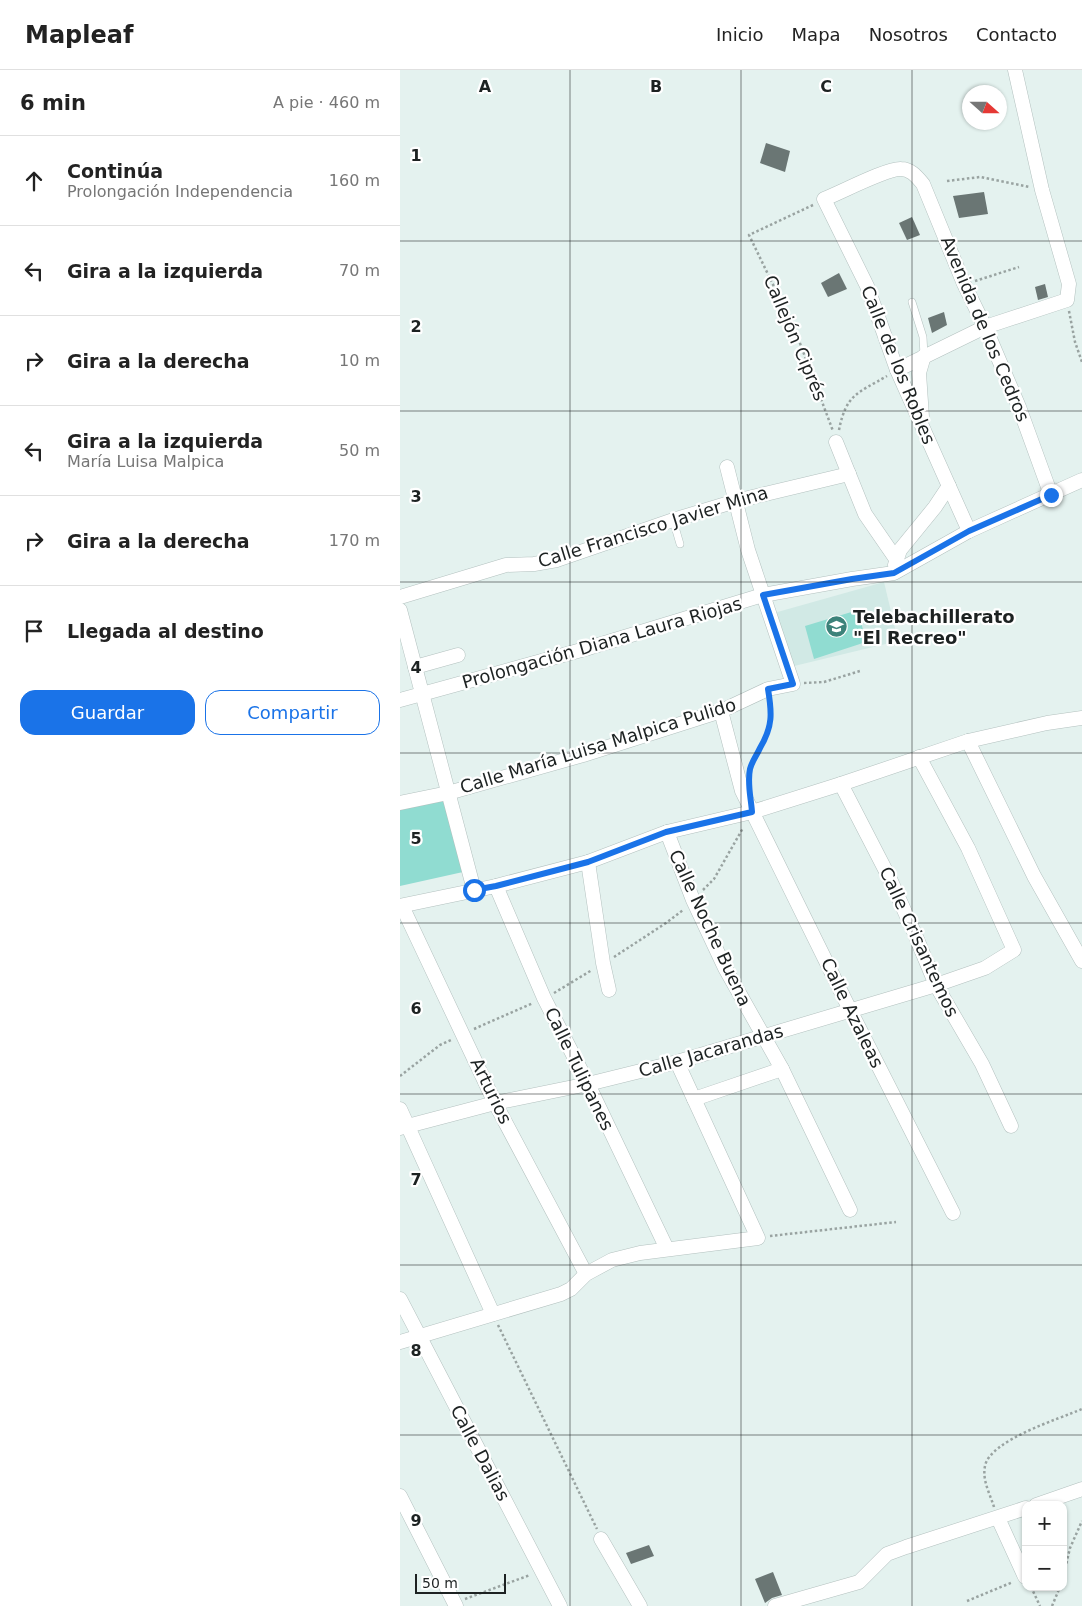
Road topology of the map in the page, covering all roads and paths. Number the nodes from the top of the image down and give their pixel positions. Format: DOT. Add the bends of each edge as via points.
graph roads {
  1 [pos="1015,70"];
  2 [pos="947,181"];
  3 [pos="1042,190"];
  4 [pos="824,199"];
  5 [pos="1019,267"];
  6 [pos="964,284"];
  7 [pos="1067,300"];
  8 [pos="912,302"];
  9 [pos="985,327"];
  10 [pos="924,356"];
  11 [pos="1082,362"];
  12 [pos="897,370"];
  13 [pos="924,428"];
  14 [pos="836,442"];
  15 [pos="727,466"];
  16 [pos="848,474"];
  17 [pos="1082,480"];
  18 [pos="948,486"];
  19 [pos="1051,495"];
  20 [pos="736,501"];
  21 [pos="673,520"];
  22 [pos="969,531"];
  23 [pos="680,544"];
  24 [pos="896,559"];
  25 [pos="894,573"];
  26 [pos="763,595"];
  27 [pos="400,597"];
  28 [pos="400,610"];
  29 [pos="458,655"];
  30 [pos="415,667"];
  31 [pos="860,671"];
  32 [pos="793,684"];
  33 [pos="768,689"];
  34 [pos="422,695"];
  35 [pos="400,700"];
  36 [pos="721,711"];
  37 [pos="1082,718"];
  38 [pos="968,741"];
  39 [pos="919,757"];
  40 [pos="749,774"];
  41 [pos="841,784"];
  42 [pos="448,793"];
  43 [pos="400,802"];
  44 [pos="752,812"];
  45 [pos="666,832"];
  46 [pos="588,862"];
  47 [pos="496,886"];
  48 [pos="474,890"];
  49 [pos="401,906"];
  50 [pos="1082,962"];
  51 [pos="936,986"];
  52 [pos="609,990"];
  53 [pos="850,1010"];
  54 [pos="763,1036"];
  55 [pos="676,1062"];
  56 [pos="782,1068"];
  57 [pos="588,1084"];
  58 [pos="694,1099"];
  59 [pos="495,1103"];
  60 [pos="400,1109"];
  61 [pos="404,1126"];
  62 [pos="1011,1126"];
  63 [pos="850,1210"];
  64 [pos="953,1213"];
  65 [pos="896,1222"];
  66 [pos="758,1238"];
  67 [pos="667,1249"];
  68 [pos="586,1274"];
  69 [pos="400,1299"];
  70 [pos="493,1314"];
  71 [pos="420,1337"];
  72 [pos="400,1342"];
  73 [pos="1082,1409"];
  74 [pos="1082,1489"];
  75 [pos="400,1496"];
  76 [pos="1048,1501"];
  77 [pos="1022,1509"];
  78 [pos="998,1518"];
  79 [pos="1082,1521"];
  80 [pos="602,1539"];
  81 [pos="1067,1561"];
  82 [pos="541,1570"];
  83 [pos="1022,1570"];
  84 [pos="1022,1578"];
  85 [pos="1033,1591"];
  86 [pos="1058,1591"];
  87 [pos="967,1601"];
  88 [pos="452,1604"];
  89 [pos="560,1606"];
  90 [pos="640,1606"];
  91 [pos="775,1606"];
  92 [pos="1040,1606"];
  93 [pos="1052,1606"];
  1 -- 3 [label="street"];
  2 -- 3 [label="path" via="980,177"];
  3 -- 7 [label="street" via="1069,284"];
  4 -- 6 [label="street, Avenida de los Cedros" via="888,171 908,170 923,184"];
  4 -- 12 [label="street, Calle de los Robles" via="866,286"];
  4 -- 14 [label="path, Callejón Ciprés" via="749,235 794,330"];
  5 -- 6 [label="path"];
  6 -- 9 [label="street, Avenida de los Cedros"];
  7 -- 9 [label="street"];
  7 -- 11 [label="path"];
  8 -- 10 [label="lane" via="923,337"];
  9 -- 10 [label="street"];
  9 -- 19 [label="street, Avenida de los Cedros" via="1019,406"];
  10 -- 12 [label="street"];
  10 -- 13 [label="street" via="919,382"];
  12 -- 13 [label="street, Calle de los Robles"];
  12 -- 14 [label="path" via="846,404"];
  13 -- 18 [label="street, Calle de los Robles"];
  14 -- 16 [label="street"];
  15 -- 20 [label="street"];
  16 -- 20 [label="street, Calle Francisco Javier Mina"];
  16 -- 24 [label="street" via="865,514"];
  17 -- 19 [label="street, Prolongación Diana Laura Riojas"];
  18 -- 22 [label="street, Calle de los Robles"];
  18 -- 24 [label="street"];
  19 -- 22 [label="street, Prolongación Diana Laura Riojas"];
  20 -- 21 [label="street, Calle Francisco Javier Mina"];
  20 -- 26 [label="street"];
  21 -- 23 [label="lane"];
  21 -- 27 [label="street, Calle Francisco Javier Mina" via="557,560 506,565"];
  22 -- 25 [label="street, Prolongación Diana Laura Riojas"];
  24 -- 25 [label="street"];
  25 -- 26 [label="street, Prolongación Diana Laura Riojas"];
  26 -- 32 [label="street"];
  26 -- 34 [label="street, Prolongación Diana Laura Riojas"];
  28 -- 30 [label="street"];
  29 -- 30 [label="street"];
  30 -- 34 [label="street"];
  31 -- 32 [label="path" via="824,682"];
  32 -- 33 [label="street, Calle María Luisa Malpica Pulido"];
  33 -- 36 [label="street, Calle María Luisa Malpica Pulido"];
  33 -- 40 [label="path" via="771,722"];
  34 -- 35 [label="street, Prolongación Diana Laura Riojas"];
  34 -- 42 [label="street"];
  36 -- 42 [label="street, Calle María Luisa Malpica Pulido"];
  36 -- 44 [label="street, Calle Azaleas" via="742,791"];
  37 -- 38 [label="street"];
  38 -- 39 [label="street"];
  38 -- 50 [label="street" via="1034,876"];
  39 -- 41 [label="street"];
  39 -- 51 [label="street, Calle Jacarandas" via="968,848 1014,950 985,968"];
  41 -- 44 [label="street"];
  41 -- 51 [label="street, Calle Crisantemos" via="890,879"];
  42 -- 43 [label="street, Calle María Luisa Malpica Pulido"];
  42 -- 48 [label="street"];
  44 -- 45 [label="street"];
  44 -- 53 [label="street, Calle Azaleas"];
  45 -- 46 [label="street"];
  45 -- 54 [label="street, Calle Noche Buena" via="725,968"];
  46 -- 47 [label="street"];
  46 -- 52 [label="street"];
  47 -- 48 [label="street"];
  47 -- 57 [label="street, Calle Tulipanes" via="544,998"];
  48 -- 49 [label="street"];
  49 -- 59 [label="street, Arturios"];
  51 -- 53 [label="street, Calle Jacarandas"];
  51 -- 62 [label="street, Calle Crisantemos" via="982,1064"];
  53 -- 54 [label="street, Calle Jacarandas"];
  53 -- 64 [label="street, Calle Azaleas"];
  54 -- 55 [label="street, Calle Jacarandas"];
  54 -- 56 [label="street, Calle Noche Buena"];
  55 -- 57 [label="street, Calle Jacarandas"];
  55 -- 58 [label="street"];
  56 -- 58 [label="street"];
  56 -- 63 [label="street, Calle Noche Buena"];
  57 -- 59 [label="street, Calle Jacarandas"];
  57 -- 67 [label="street, Calle Tulipanes"];
  58 -- 66 [label="street"];
  59 -- 61 [label="street, Calle Jacarandas"];
  59 -- 68 [label="street, Arturios"];
  60 -- 61 [label="street"];
  61 -- 70 [label="street"];
  65 -- 66 [label="path"];
  66 -- 67 [label="street"];
  67 -- 68 [label="street" via="612,1260"];
  68 -- 70 [label="street" via="561,1294"];
  69 -- 71 [label="street, Calle Dalias"];
  70 -- 71 [label="street"];
  70 -- 80 [label="path"];
  71 -- 72 [label="street"];
  71 -- 82 [label="street, Calle Dalias"];
  73 -- 78 [label="path" via="1023,1433 992,1453 985,1465 985,1479"];
  74 -- 76 [label="street"];
  75 -- 88 [label="street"];
  77 -- 78 [label="street"];
  78 -- 83 [label="street"];
  78 -- 91 [label="street" via="887,1554 859,1582"];
  79 -- 81 [label="path"];
  80 -- 90 [label="street"];
  82 -- 88 [label="path"];
  82 -- 89 [label="street, Calle Dalias"];
  84 -- 87 [label="path"];
  85 -- 92 [label="path"];
  86 -- 93 [label="path"];
}
